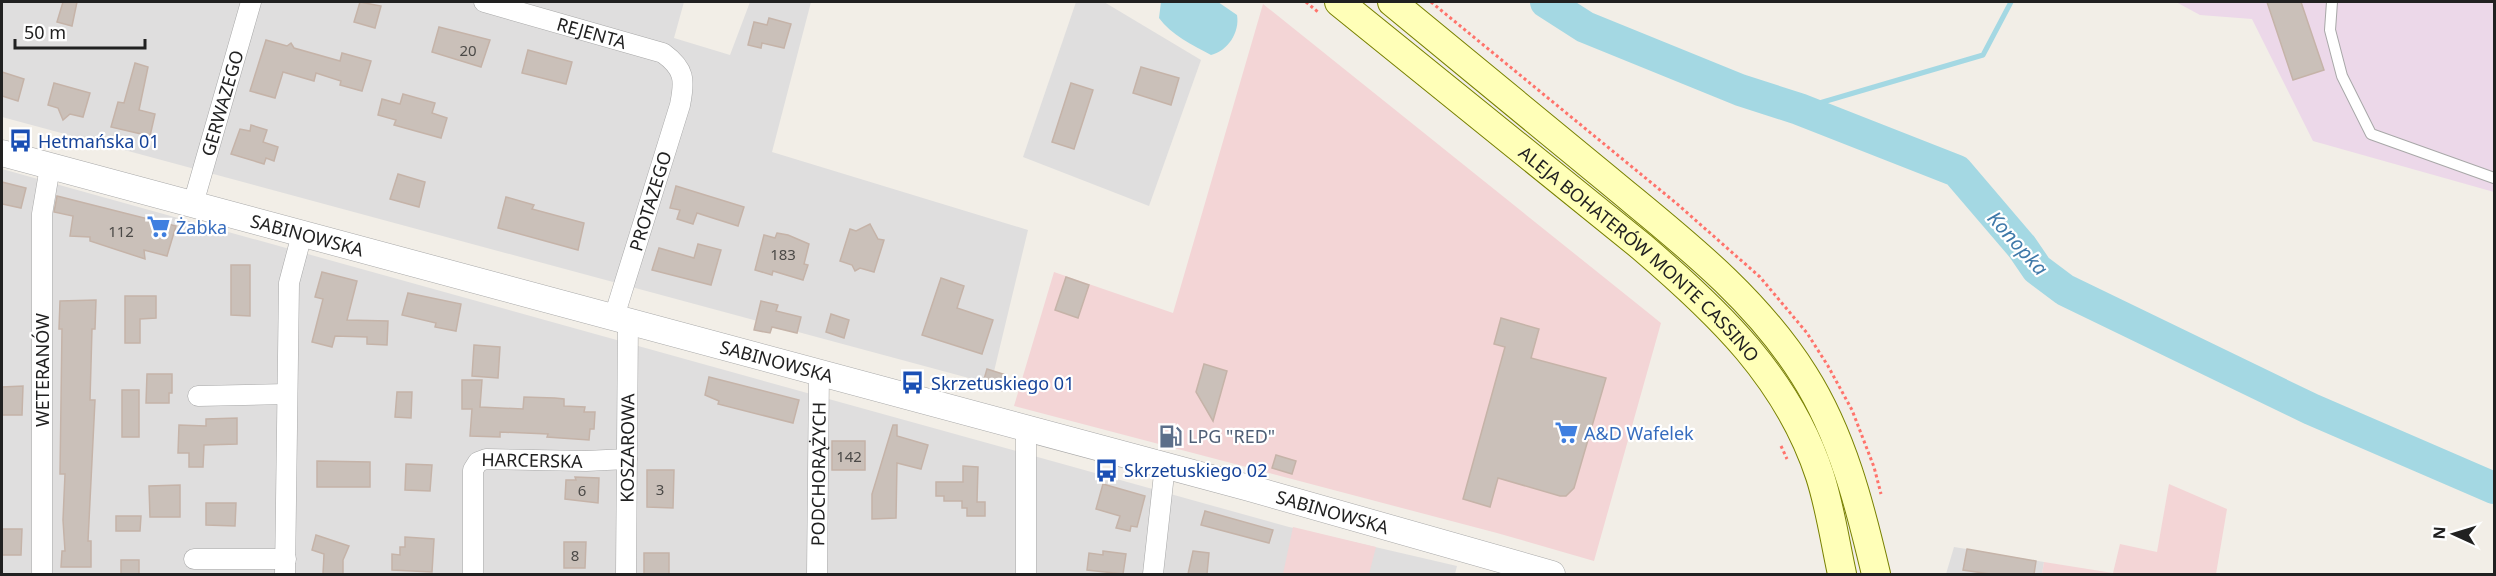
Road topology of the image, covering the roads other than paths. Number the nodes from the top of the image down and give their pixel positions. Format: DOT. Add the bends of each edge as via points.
graph roads {
  1 [pos="250,2"];
  2 [pos="484,2"];
  3 [pos="1392,2"];
  4 [pos="2332,2"];
  5 [pos="1329,7"];
  6 [pos="684,84"];
  7 [pos="2,153"];
  8 [pos="50,167"];
  9 [pos="2494,178"];
  10 [pos="193,204"];
  11 [pos="302,234"];
  12 [pos="621,319"];
  13 [pos="819,372"];
  14 [pos="287,394"];
  15 [pos="198,396"];
  16 [pos="1026,428"];
  17 [pos="627,459"];
  18 [pos="1165,465"];
  19 [pos="194,559"];
  20 [pos="285,567"];
  21 [pos="42,574"];
  22 [pos="473,574"];
  23 [pos="626,574"];
  24 [pos="817,574"];
  25 [pos="1026,574"];
  26 [pos="1153,574"];
  27 [pos="1552,574"];
  28 [pos="1842,574"];
  29 [pos="1876,574"];
  1 -- 10 [label="street, GERWAZEGO"];
  2 -- 6 [label="street, REJENTA" via="663,53 674,61"];
  3 -- 29 [label="main road, ALEJA BOHATERÓW MONTE CASSINO" via="1709,263 1772,327 1829,423 1851,478"];
  4 -- 9 [label="lane" via="2330,30 2342,76 2371,134"];
  5 -- 28 [label="main road, ALEJA BOHATERÓW MONTE CASSINO" via="1642,247 1689,288 1749,350 1780,392 1820,476"];
  6 -- 12 [label="street, PROTAZEGO"];
  7 -- 8 [label="street, SABINOWSKA"];
  8 -- 10 [label="street, SABINOWSKA"];
  8 -- 21 [label="street, WETERANÓW" via="42,214"];
  10 -- 11 [label="street, SABINOWSKA"];
  11 -- 12 [label="street, SABINOWSKA"];
  11 -- 14 [label="street" via="289,283"];
  12 -- 13 [label="street, SABINOWSKA"];
  12 -- 17 [label="street, KOSZAROWA"];
  13 -- 16 [label="street, SABINOWSKA"];
  13 -- 24 [label="street, PODCHORĄŻYCH"];
  14 -- 15 [label="street"];
  14 -- 20 [label="street"];
  16 -- 18 [label="street, SABINOWSKA"];
  16 -- 25 [label="street"];
  17 -- 22 [label="street, HARCERSKA" via="478,462 473,470"];
  17 -- 23 [label="street, KOSZAROWA"];
  18 -- 26 [label="street"];
  18 -- 27 [label="street, SABINOWSKA"];
  19 -- 20 [label="street"];
}
